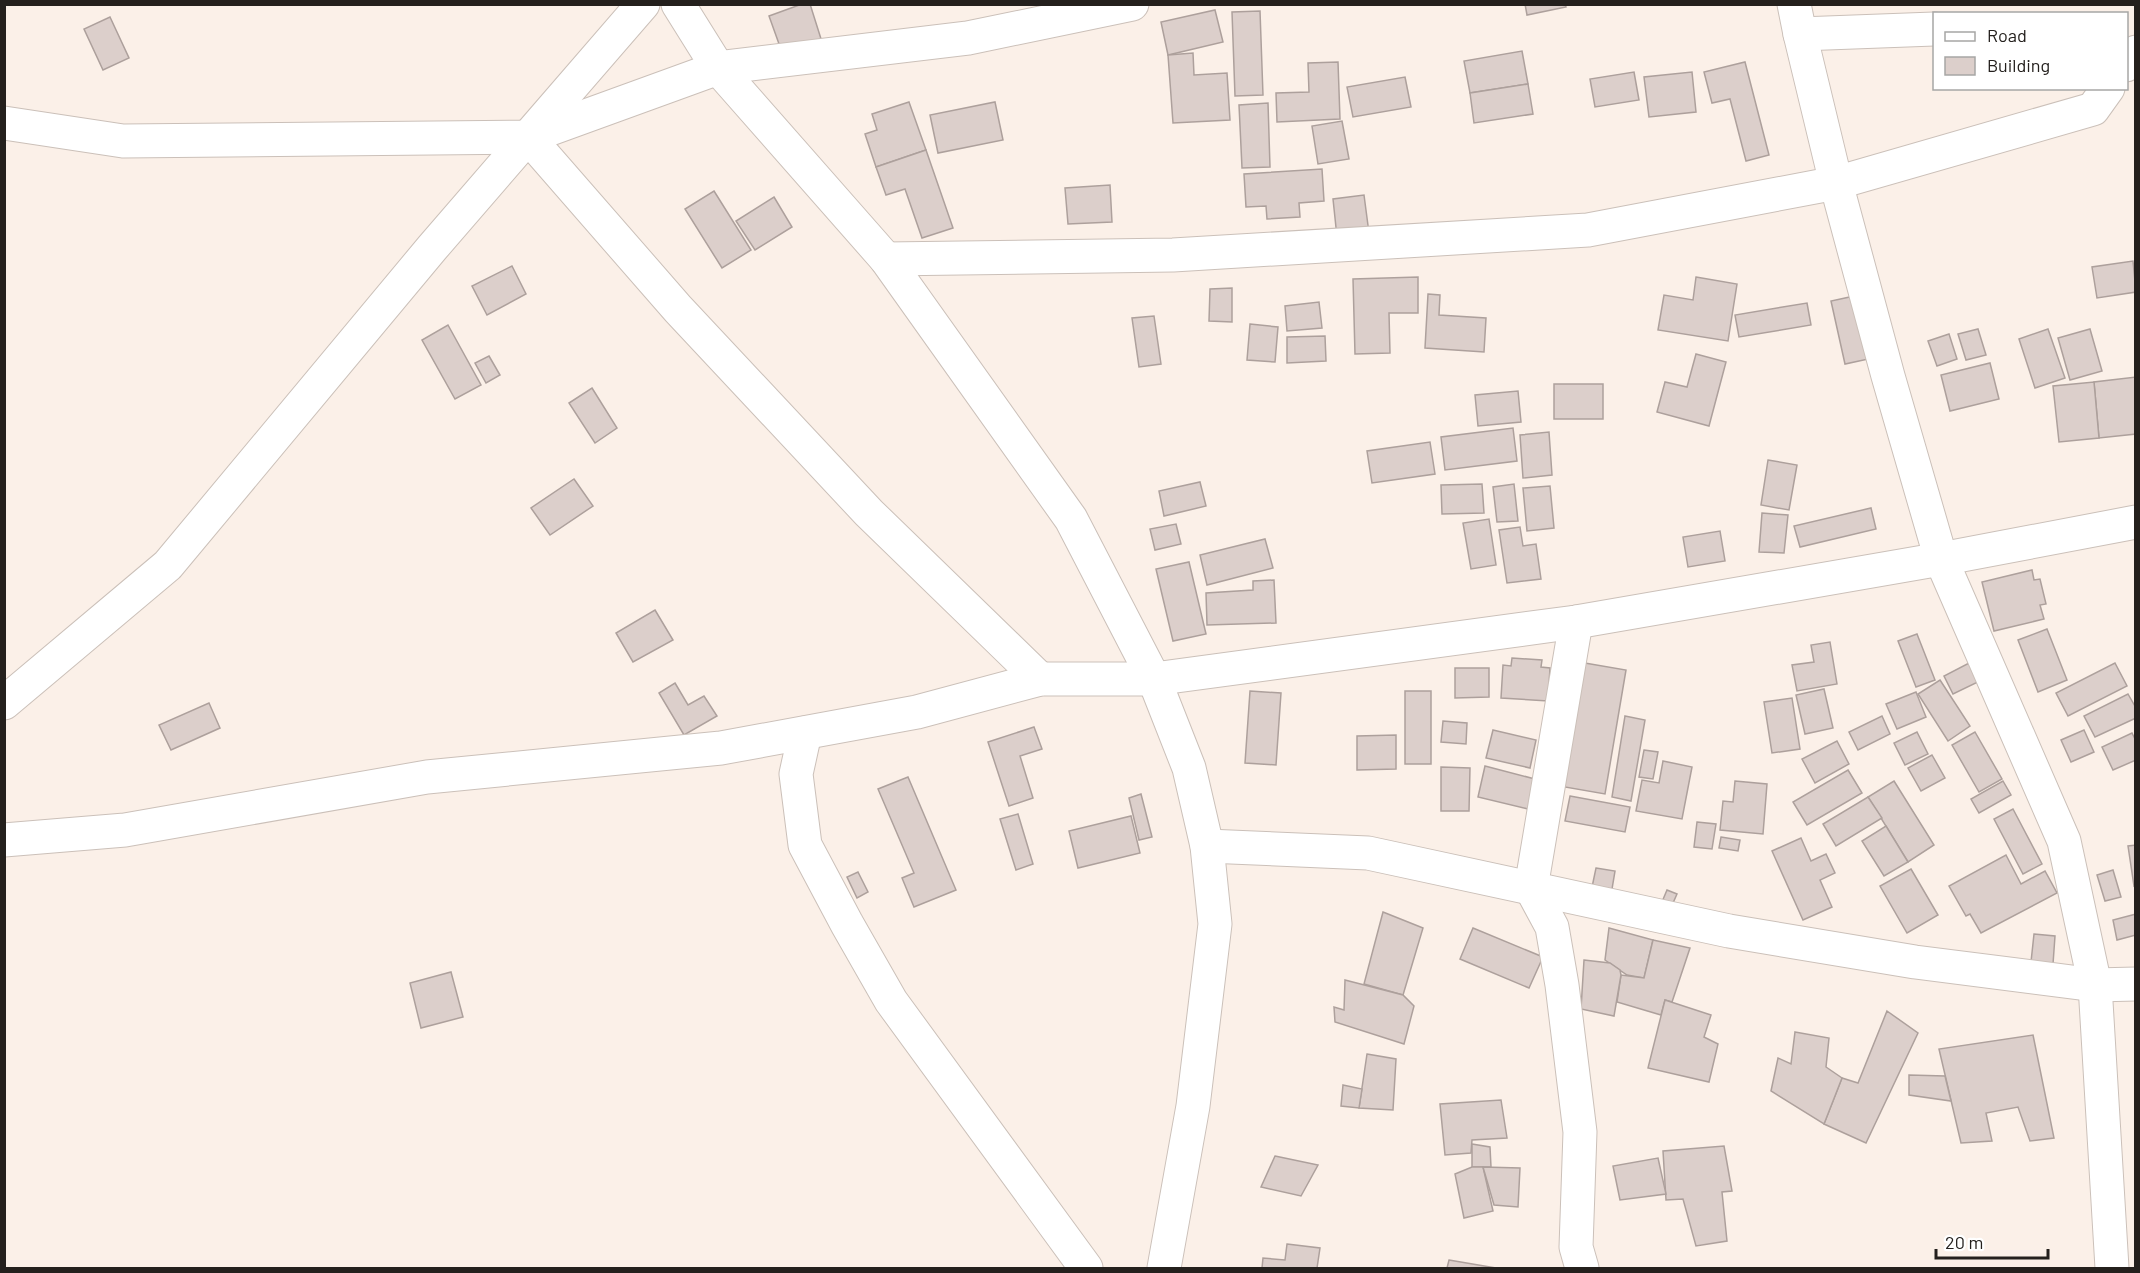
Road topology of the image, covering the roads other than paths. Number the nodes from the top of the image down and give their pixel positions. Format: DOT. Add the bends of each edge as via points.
graph roads {
  1 [pos="643,4"];
  2 [pos="678,4"];
  3 [pos="1132,4"];
  4 [pos="1797,19"];
  5 [pos="1933,29"];
  6 [pos="718,68"];
  7 [pos="2107,90"];
  8 [pos="4,123"];
  9 [pos="528,137"];
  10 [pos="1836,183"];
  11 [pos="886,259"];
  12 [pos="2136,522"];
  13 [pos="1941,560"];
  14 [pos="1576,622"];
  15 [pos="1040,679"];
  16 [pos="1154,679"];
  17 [pos="4,704"];
  18 [pos="804,733"];
  19 [pos="4,840"];
  20 [pos="1207,846"];
  21 [pos="1531,888"];
  22 [pos="2136,984"];
  23 [pos="2095,985"];
  24 [pos="1086,1269"];
  25 [pos="1164,1269"];
  26 [pos="1581,1269"];
  27 [pos="2112,1269"];
  1 -- 9 [label="street"];
  2 -- 6 [label="street"];
  3 -- 6 [label="street" via="969,38"];
  4 -- 5 [label="street"];
  4 -- 10 [label="street"];
  6 -- 9 [label="street"];
  6 -- 11 [label="street"];
  7 -- 10 [label="street" via="2093,109"];
  8 -- 9 [label="street" via="123,141"];
  9 -- 15 [label="street" via="678,309 861,505"];
  9 -- 17 [label="street" via="168,565"];
  10 -- 11 [label="street" via="1588,230 1173,255"];
  10 -- 13 [label="street"];
  11 -- 16 [label="street" via="1071,519"];
  12 -- 13 [label="street"];
  13 -- 14 [label="street"];
  13 -- 23 [label="street" via="2064,841"];
  14 -- 16 [label="street"];
  14 -- 21 [label="street"];
  15 -- 16 [label="street"];
  15 -- 18 [label="street" via="917,712"];
  16 -- 20 [label="street" via="1189,768"];
  18 -- 19 [label="street" via="721,748 428,777 125,830"];
  18 -- 24 [label="street" via="796,774 805,845 810,855 891,1001"];
  20 -- 21 [label="street" via="1368,853"];
  20 -- 25 [label="street" via="1215,924 1193,1106"];
  21 -- 23 [label="street" via="1729,931 1915,962"];
  21 -- 26 [label="street" via="1552,927 1562,985 1580,1132 1576,1247"];
  22 -- 23 [label="street"];
  23 -- 27 [label="street"];
}
